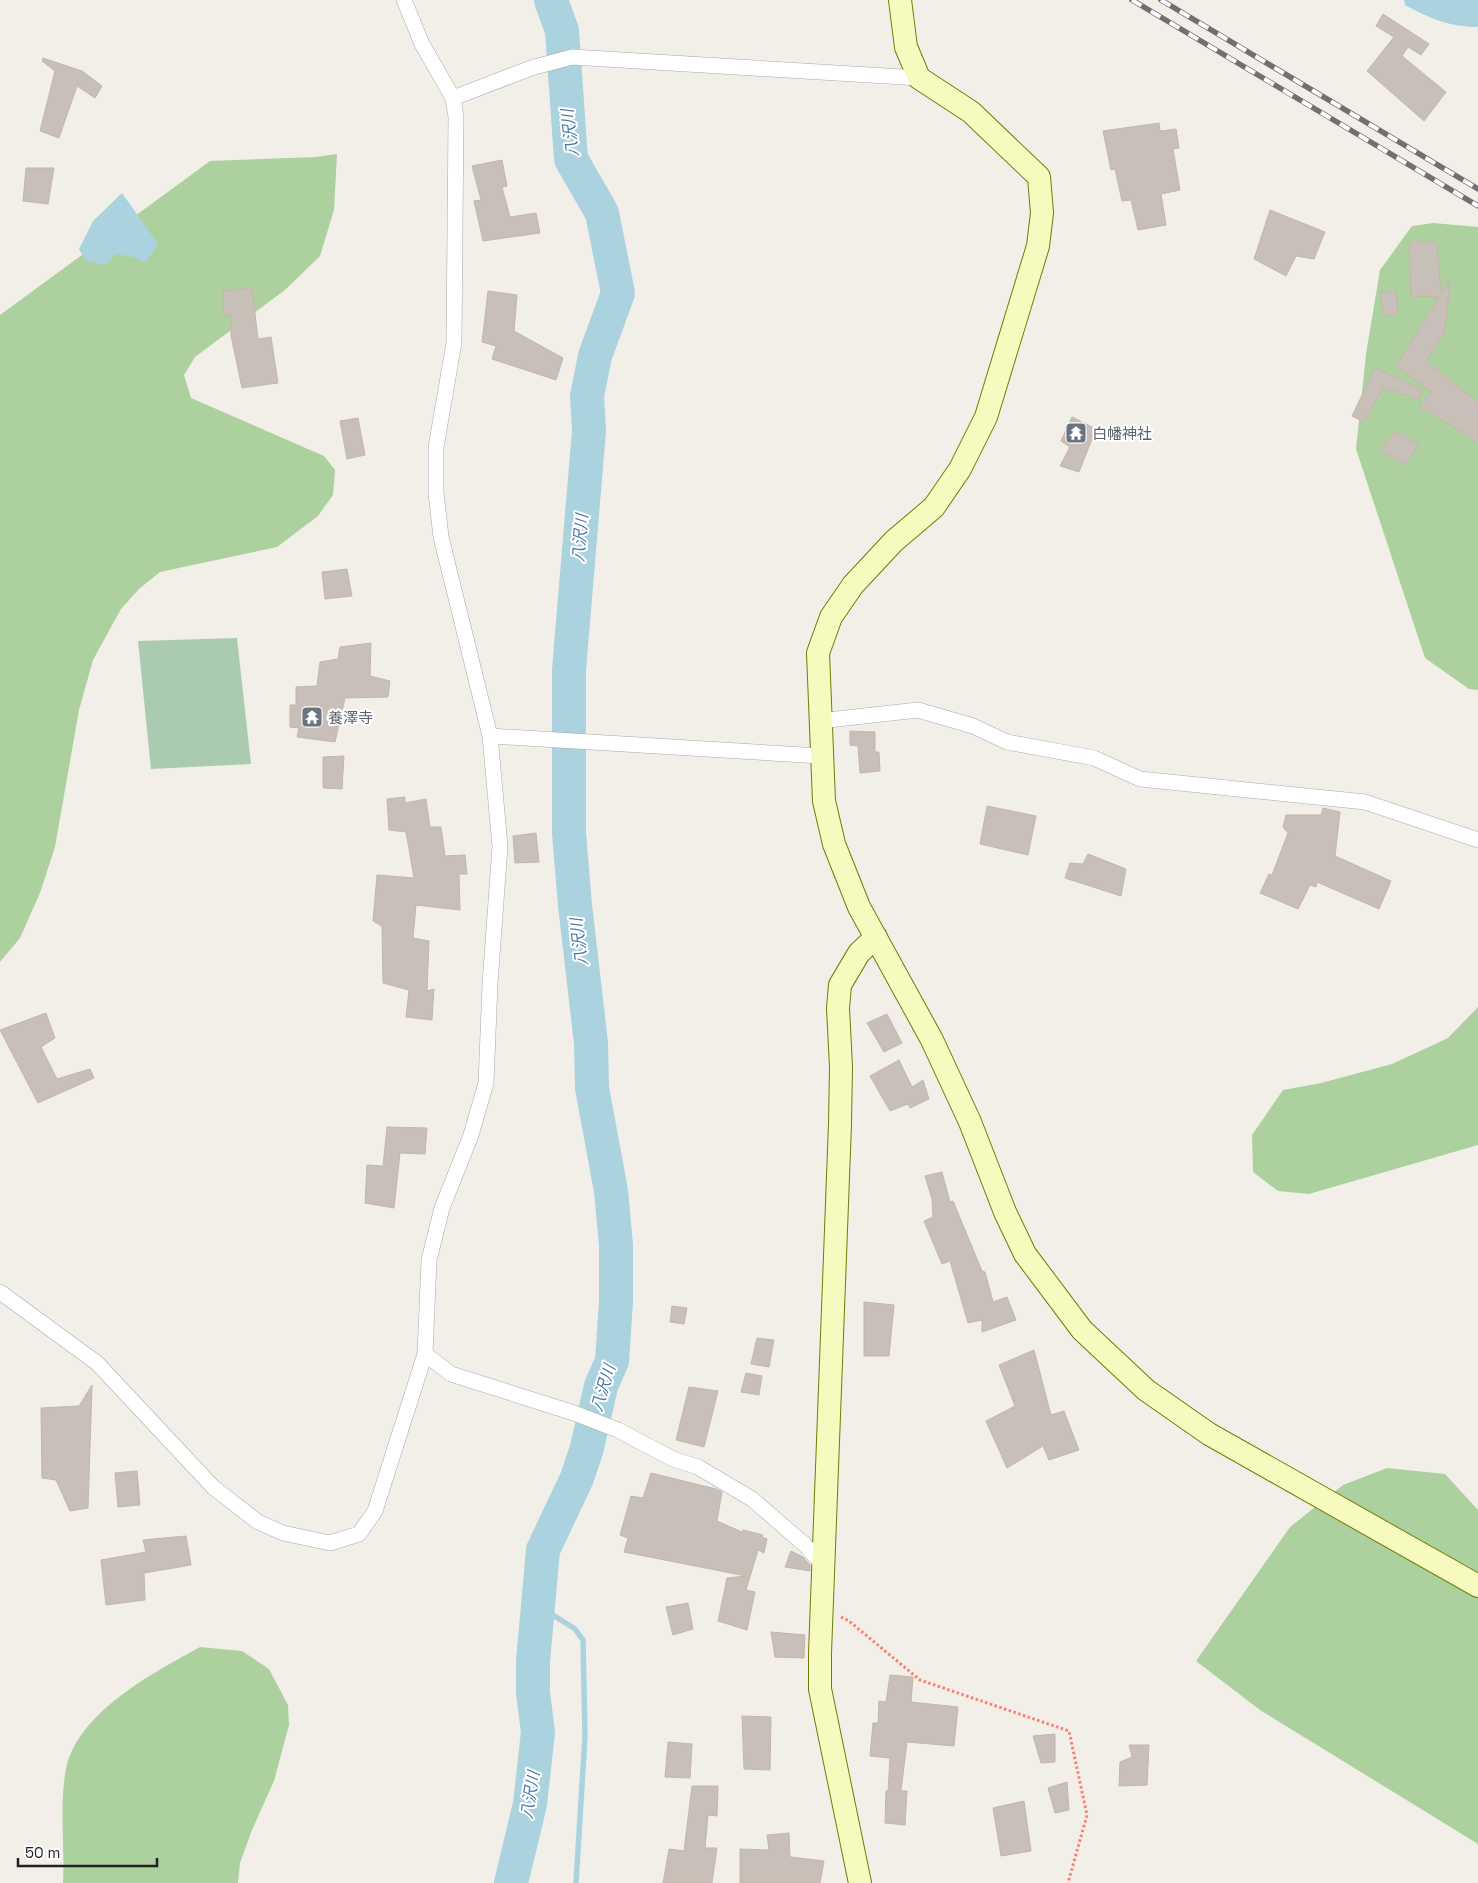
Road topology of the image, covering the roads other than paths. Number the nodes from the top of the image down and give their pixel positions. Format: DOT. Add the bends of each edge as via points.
graph roads {
  1 [pos="404,0"];
  2 [pos="900,0"];
  3 [pos="919,78"];
  4 [pos="453,98"];
  5 [pos="819,721"];
  6 [pos="490,736"];
  7 [pos="821,756"];
  8 [pos="1478,840"];
  9 [pos="876,937"];
  10 [pos="0,1292"];
  11 [pos="425,1354"];
  12 [pos="823,1565"];
  13 [pos="1478,1586"];
  14 [pos="860,1883"];
  1 -- 4 [label="street" via="422,44"];
  2 -- 3 [label="street" via="906,48"];
  3 -- 4 [label="street" via="572,57 531,68"];
  3 -- 5 [label="street" via="971,112 1039,177 1042,212 1038,246 986,416 960,469 934,506 888,547 853,585 830,617 818,652"];
  4 -- 6 [label="street" via="457,184 454,343 436,447 436,493 441,537"];
  5 -- 7 [label="street"];
  5 -- 8 [label="street" via="918,710 973,726 1007,742 1094,758 1140,779 1365,802"];
  6 -- 7 [label="street"];
  6 -- 11 [label="street" via="500,846 486,1083 471,1135 442,1208 429,1260"];
  7 -- 9 [label="street" via="824,801 834,844 859,907"];
  9 -- 12 [label="street" via="859,953 840,985 840,1134"];
  9 -- 13 [label="street" via="932,1040 1025,1254 1082,1330 1146,1390 1209,1434"];
  10 -- 11 [label="street" via="97,1363 213,1487 258,1522 283,1533 330,1543 359,1534 375,1511"];
  11 -- 12 [label="street" via="450,1374 574,1413 618,1430 673,1459 698,1467 752,1499"];
  12 -- 14 [label="street" via="820,1689"];
}
